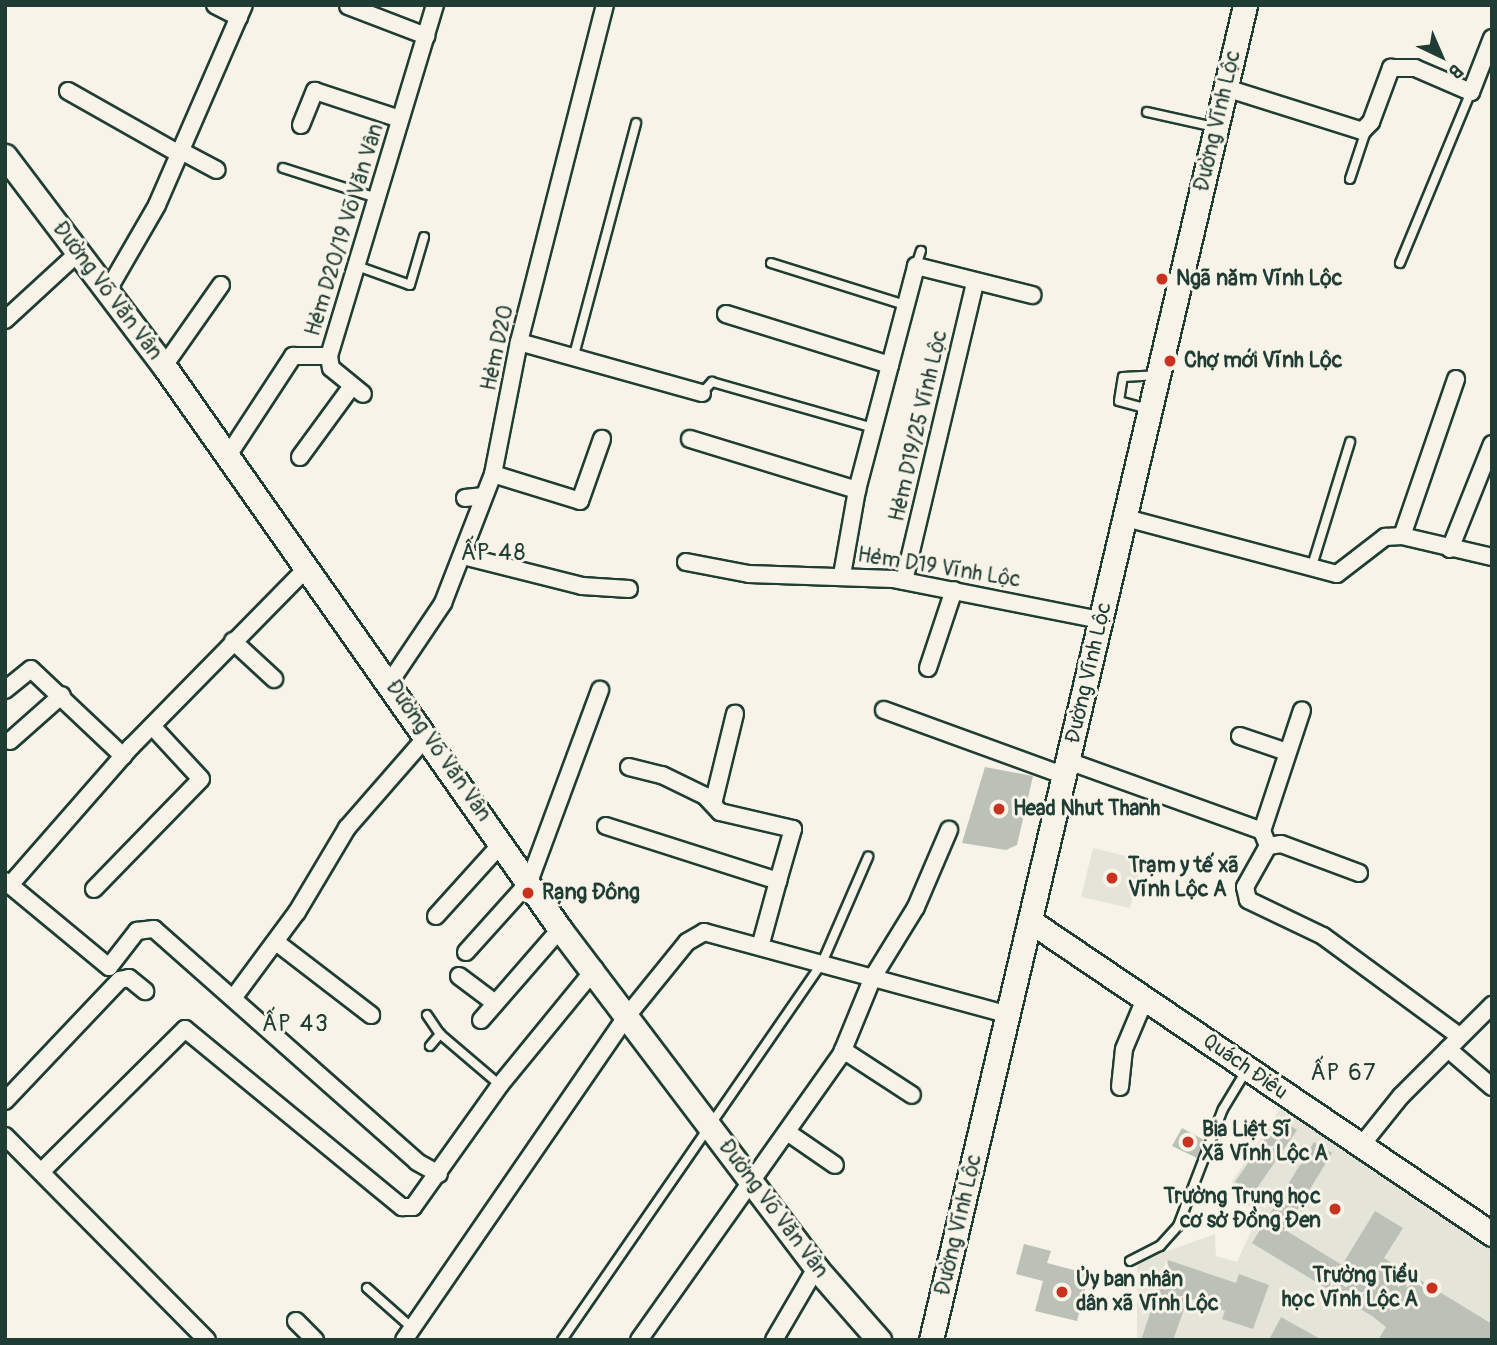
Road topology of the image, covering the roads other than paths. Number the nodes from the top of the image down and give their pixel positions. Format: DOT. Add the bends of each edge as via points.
graph roads {
  1 [pos="215,5"];
  2 [pos="435,5"];
  3 [pos="604,5"];
  4 [pos="1245,5"];
  5 [pos="348,6"];
  6 [pos="242,11"];
  7 [pos="426,36"];
  8 [pos="1492,38"];
  9 [pos="1226,89"];
  10 [pos="68,91"];
  11 [pos="1471,92"];
  12 [pos="1147,112"];
  13 [pos="400,119"];
  14 [pos="636,122"];
  15 [pos="301,125"];
  16 [pos="1216,128"];
  17 [pos="1367,128"];
  18 [pos="182,154"];
  19 [pos="5,156"];
  20 [pos="282,168"];
  21 [pos="217,170"];
  22 [pos="1350,179"];
  23 [pos="376,198"];
  24 [pos="424,237"];
  25 [pos="79,253"];
  26 [pos="771,263"];
  27 [pos="1400,263"];
  28 [pos="357,266"];
  29 [pos="975,282"];
  30 [pos="221,285"];
  31 [pos="108,290"];
  32 [pos="1031,295"];
  33 [pos="905,305"];
  34 [pos="726,314"];
  35 [pos="5,320"];
  36 [pos="519,342"];
  37 [pos="574,355"];
  38 [pos="329,356"];
  39 [pos="890,365"];
  40 [pos="164,366"];
  41 [pos="1159,374"];
  42 [pos="1456,379"];
  43 [pos="702,393"];
  44 [pos="1149,409"];
  45 [pos="873,428"];
  46 [pos="601,439"];
  47 [pos="690,439"];
  48 [pos="1350,442"];
  49 [pos="1491,443"];
  50 [pos="227,457"];
  51 [pos="300,457"];
  52 [pos="493,474"];
  53 [pos="858,490"];
  54 [pos="1126,518"];
  55 [pos="1402,536"];
  56 [pos="1450,549"];
  57 [pos="463,556"];
  58 [pos="1492,557"];
  59 [pos="686,562"];
  60 [pos="306,569"];
  61 [pos="1311,569"];
  62 [pos="842,575"];
  63 [pos="904,581"];
  64 [pos="629,589"];
  65 [pos="954,590"];
  66 [pos="1101,620"];
  67 [pos="233,641"];
  68 [pos="928,668"];
  69 [pos="274,679"];
  70 [pos="390,682"];
  71 [pos="5,690"];
  72 [pos="600,690"];
  73 [pos="62,695"];
  74 [pos="884,710"];
  75 [pos="1302,710"];
  76 [pos="735,714"];
  77 [pos="152,726"];
  78 [pos="428,735"];
  79 [pos="1240,736"];
  80 [pos="10,741"];
  81 [pos="1287,752"];
  82 [pos="123,756"];
  83 [pos="629,767"];
  84 [pos="1066,769"];
  85 [pos="713,804"];
  86 [pos="606,826"];
  87 [pos="949,830"];
  88 [pos="1265,839"];
  89 [pos="502,843"];
  90 [pos="869,857"];
  91 [pos="1359,873"];
  92 [pos="778,881"];
  93 [pos="8,883"];
  94 [pos="528,883"];
  95 [pos="94,889"];
  96 [pos="436,916"];
  97 [pos="1032,923"];
  98 [pos="560,929"];
  99 [pos="276,942"];
  100 [pos="760,947"];
  101 [pos="466,952"];
  102 [pos="822,963"];
  103 [pos="595,969"];
  104 [pos="459,976"];
  105 [pos="873,977"];
  106 [pos="145,991"];
  107 [pos="234,998"];
  108 [pos="1145,999"];
  109 [pos="495,1003"];
  110 [pos="1492,1005"];
  111 [pos="371,1015"];
  112 [pos="427,1015"];
  113 [pos="1009,1015"];
  114 [pos="627,1016"];
  115 [pos="481,1020"];
  116 [pos="440,1034"];
  117 [pos="1459,1036"];
  118 [pos="430,1046"];
  119 [pos="1448,1049"];
  120 [pos="843,1050"];
  121 [pos="1248,1069"];
  122 [pos="500,1085"];
  123 [pos="1120,1087"];
  124 [pos="1492,1087"];
  125 [pos="912,1095"];
  126 [pos="5,1101"];
  127 [pos="711,1125"];
  128 [pos="787,1132"];
  129 [pos="5,1136"];
  130 [pos="1360,1147"];
  131 [pos="835,1165"];
  132 [pos="41,1172"];
  133 [pos="439,1174"];
  134 [pos="751,1180"];
  135 [pos="1492,1234"];
  136 [pos="1130,1261"];
  137 [pos="816,1268"];
  138 [pos="367,1288"];
  139 [pos="296,1321"];
  140 [pos="408,1334"];
  141 [pos="869,1336"];
  142 [pos="206,1340"];
  143 [pos="315,1340"];
  144 [pos="562,1340"];
  145 [pos="639,1340"];
  146 [pos="774,1340"];
  147 [pos="931,1340"];
  1 -- 6 [label="street"];
  2 -- 7 [label="street, Hẻm D20/19 Võ Văn Vân"];
  3 -- 36 [label="street, Hẻm D20"];
  4 -- 9 [label="main road, Đường Vĩnh Lộc"];
  5 -- 7 [label="street"];
  6 -- 18 [label="street"];
  7 -- 13 [label="street, Hẻm D20/19 Võ Văn Vân"];
  8 -- 11 [label="street"];
  9 -- 16 [label="main road, Đường Vĩnh Lộc"];
  9 -- 17 [label="street" via="1355,130"];
  10 -- 18 [label="street"];
  11 -- 17 [label="street" via="1415,68 1391,68"];
  11 -- 27 [label="lane"];
  12 -- 16 [label="lane"];
  13 -- 15 [label="street" via="315,91"];
  13 -- 23 [label="street, Hẻm D20/19 Võ Văn Vân"];
  14 -- 37 [label="lane"];
  16 -- 41 [label="main road, Đường Vĩnh Lộc"];
  17 -- 22 [label="lane"];
  18 -- 21 [label="street"];
  18 -- 31 [label="street"];
  19 -- 25 [label="main road, Đường Võ Văn Vân"];
  20 -- 23 [label="lane"];
  23 -- 28 [label="street, Hẻm D20/19 Võ Văn Vân"];
  24 -- 28 [label="lane" via="410,285"];
  25 -- 31 [label="main road, Đường Võ Văn Vân"];
  25 -- 35 [label="street"];
  26 -- 33 [label="lane"];
  28 -- 38 [label="street, Hẻm D20/19 Võ Văn Vân"];
  29 -- 32 [label="street"];
  29 -- 33 [label="street" via="918,258"];
  29 -- 63 [label="street, Hẻm D19/25 Vĩnh Lộc"];
  30 -- 40 [label="street"];
  31 -- 40 [label="main road, Đường Võ Văn Vân"];
  33 -- 39 [label="street"];
  34 -- 39 [label="street"];
  36 -- 37 [label="street"];
  36 -- 52 [label="street, Hẻm D20"];
  37 -- 43 [label="street"];
  38 -- 50 [label="street, Hẻm D20/19 Võ Văn Vân" via="293,356"];
  38 -- 51 [label="street" via="331,369 358,390"];
  39 -- 45 [label="street"];
  40 -- 50 [label="main road, Đường Võ Văn Vân"];
  41 -- 44 [label="main road, Đường Vĩnh Lộc"];
  41 -- 44 [label="lane" via="1123,377 1119,401"];
  42 -- 55 [label="street"];
  43 -- 45 [label="lane" via="712,382"];
  44 -- 54 [label="main road, Đường Vĩnh Lộc"];
  45 -- 53 [label="street"];
  46 -- 52 [label="street" via="580,501"];
  47 -- 53 [label="street"];
  48 -- 61 [label="lane"];
  49 -- 56 [label="street"];
  50 -- 60 [label="main road, Đường Võ Văn Vân"];
  52 -- 57 [label="street, Hẻm D20" via="474,497"];
  53 -- 62 [label="street"];
  54 -- 61 [label="street"];
  54 -- 66 [label="main road, Đường Vĩnh Lộc"];
  55 -- 56 [label="street"];
  55 -- 61 [label="street" via="1385,537 1337,574"];
  56 -- 58 [label="street"];
  57 -- 64 [label="street" via="582,586"];
  57 -- 70 [label="street, Hẻm D20" via="443,603"];
  59 -- 62 [label="street, Hẻm D19 Vĩnh Lộc" via="749,574"];
  60 -- 67 [label="street"];
  60 -- 70 [label="main road, Đường Võ Văn Vân"];
  62 -- 63 [label="street, Hẻm D19 Vĩnh Lộc"];
  63 -- 65 [label="street, Hẻm D19 Vĩnh Lộc"];
  65 -- 66 [label="street, Hẻm D19 Vĩnh Lộc"];
  65 -- 68 [label="street"];
  66 -- 84 [label="main road, Đường Vĩnh Lộc"];
  67 -- 69 [label="street"];
  67 -- 77 [label="street"];
  70 -- 78 [label="main road, Đường Võ Văn Vân"];
  71 -- 73 [label="street" via="31,669"];
  72 -- 94 [label="street"];
  73 -- 80 [label="street"];
  73 -- 82 [label="street"];
  74 -- 84 [label="street"];
  75 -- 81 [label="street"];
  76 -- 85 [label="street"];
  77 -- 82 [label="street"];
  77 -- 95 [label="street" via="201,779"];
  78 -- 89 [label="main road, Đường Võ Văn Vân"];
  78 -- 99 [label="street" via="347,828"];
  79 -- 81 [label="street"];
  81 -- 88 [label="street"];
  82 -- 93 [label="street"];
  83 -- 85 [label="street" via="662,775"];
  84 -- 88 [label="street"];
  84 -- 97 [label="main road, Đường Vĩnh Lộc"];
  85 -- 92 [label="street" via="720,812 793,829"];
  86 -- 92 [label="street"];
  87 -- 105 [label="street" via="916,907"];
  88 -- 91 [label="street"];
  88 -- 117 [label="street" via="1245,887 1248,900 1323,936"];
  89 -- 94 [label="main road, Đường Võ Văn Vân"];
  89 -- 96 [label="street"];
  90 -- 102 [label="lane"];
  92 -- 100 [label="street"];
  93 -- 107 [label="street" via="109,967 137,932 154,929"];
  94 -- 98 [label="main road, Đường Võ Văn Vân"];
  94 -- 101 [label="street"];
  97 -- 108 [label="main road, Quách Điêu"];
  97 -- 113 [label="main road, Đường Vĩnh Lộc"];
  98 -- 103 [label="main road, Đường Võ Văn Vân"];
  98 -- 109 [label="street"];
  99 -- 107 [label="street"];
  99 -- 111 [label="street"];
  100 -- 102 [label="street"];
  100 -- 114 [label="street" via="704,932 687,942"];
  102 -- 105 [label="street"];
  102 -- 127 [label="lane"];
  103 -- 114 [label="main road, Đường Võ Văn Vân"];
  103 -- 122 [label="street"];
  104 -- 109 [label="street"];
  105 -- 113 [label="street"];
  105 -- 120 [label="street"];
  106 -- 126 [label="street" via="129,978 120,980"];
  107 -- 133 [label="street" via="408,1154"];
  108 -- 121 [label="main road, Quách Điêu"];
  108 -- 123 [label="street" via="1124,1049"];
  109 -- 115 [label="street"];
  110 -- 117 [label="street"];
  112 -- 116 [label="lane"];
  113 -- 147 [label="main road, Đường Vĩnh Lộc"];
  114 -- 127 [label="main road, Đường Võ Văn Vân"];
  114 -- 140 [label="street"];
  116 -- 118 [label="lane"];
  116 -- 122 [label="lane"];
  117 -- 119 [label="street"];
  119 -- 124 [label="street"];
  119 -- 130 [label="street"];
  120 -- 125 [label="street"];
  120 -- 128 [label="street"];
  121 -- 130 [label="main road, Quách Điêu"];
  121 -- 136 [label="lane" via="1223,1109 1178,1226 1160,1246"];
  122 -- 133 [label="street"];
  127 -- 134 [label="main road, Đường Võ Văn Vân"];
  127 -- 144 [label="lane"];
  128 -- 131 [label="street"];
  128 -- 134 [label="street"];
  129 -- 132 [label="street"];
  130 -- 135 [label="main road, Quách Điêu"];
  132 -- 133 [label="street" via="185,1029 402,1207 413,1207"];
  132 -- 142 [label="street"];
  134 -- 137 [label="main road, Đường Võ Văn Vân"];
  134 -- 145 [label="street"];
  137 -- 141 [label="main road, Đường Võ Văn Vân"];
  137 -- 146 [label="street"];
  138 -- 140 [label="lane"];
  139 -- 143 [label="street"];
}
